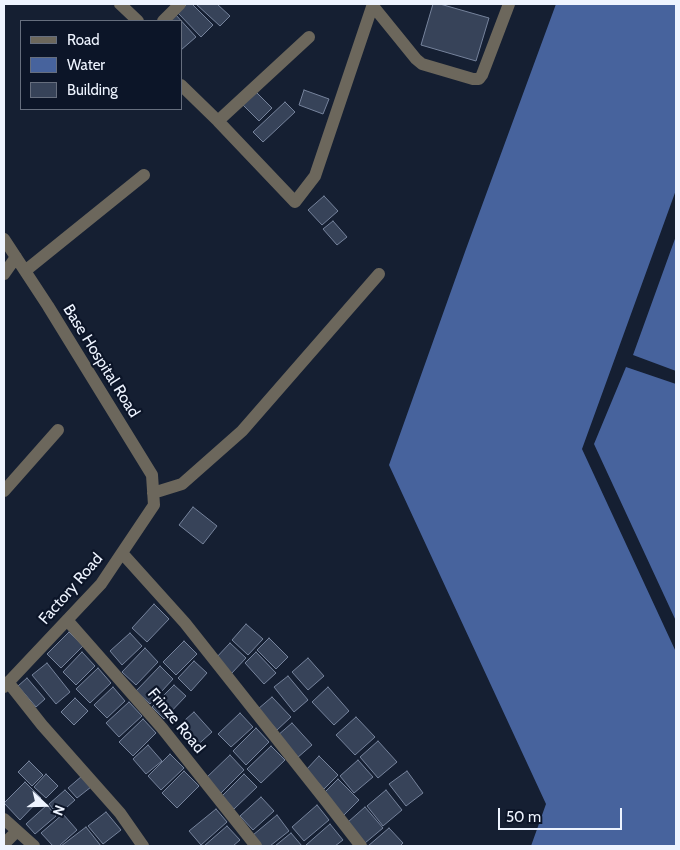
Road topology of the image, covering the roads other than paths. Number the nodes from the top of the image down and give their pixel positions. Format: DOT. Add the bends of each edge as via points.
graph roads {
  1 [pos="120,4"];
  2 [pos="180,4"];
  3 [pos="510,4"];
  4 [pos="373,5"];
  5 [pos="137,20"];
  6 [pos="164,20"];
  7 [pos="310,37"];
  8 [pos="182,86"];
  9 [pos="218,121"];
  10 [pos="144,176"];
  11 [pos="4,240"];
  12 [pos="16,257"];
  13 [pos="25,271"];
  14 [pos="4,274"];
  15 [pos="379,274"];
  16 [pos="58,430"];
  17 [pos="4,491"];
  18 [pos="154,499"];
  19 [pos="122,553"];
  20 [pos="67,620"];
  21 [pos="6,685"];
  22 [pos="4,819"];
  23 [pos="17,831"];
  24 [pos="4,844"];
  25 [pos="34,846"];
  26 [pos="143,846"];
  27 [pos="256,846"];
  28 [pos="361,846"];
  1 -- 5 [label="street"];
  2 -- 6 [label="street"];
  3 -- 4 [label="street" via="479,79 422,64"];
  4 -- 9 [label="street" via="315,176 295,202"];
  7 -- 9 [label="street"];
  8 -- 9 [label="street"];
  10 -- 13 [label="street"];
  11 -- 12 [label="street, Base Hospital Road"];
  12 -- 13 [label="street, Base Hospital Road"];
  12 -- 14 [label="street"];
  13 -- 18 [label="street, Base Hospital Road" via="152,475"];
  15 -- 18 [label="street" via="242,432 182,484"];
  16 -- 17 [label="street"];
  18 -- 19 [label="street, Factory Road"];
  19 -- 20 [label="street, Factory Road" via="101,584"];
  19 -- 28 [label="street" via="185,623"];
  20 -- 21 [label="street, Factory Road"];
  20 -- 27 [label="street, Frinze Road" via="162,728"];
  21 -- 26 [label="street" via="120,812"];
  22 -- 23 [label="street"];
  23 -- 24 [label="street"];
  23 -- 25 [label="street"];
}
